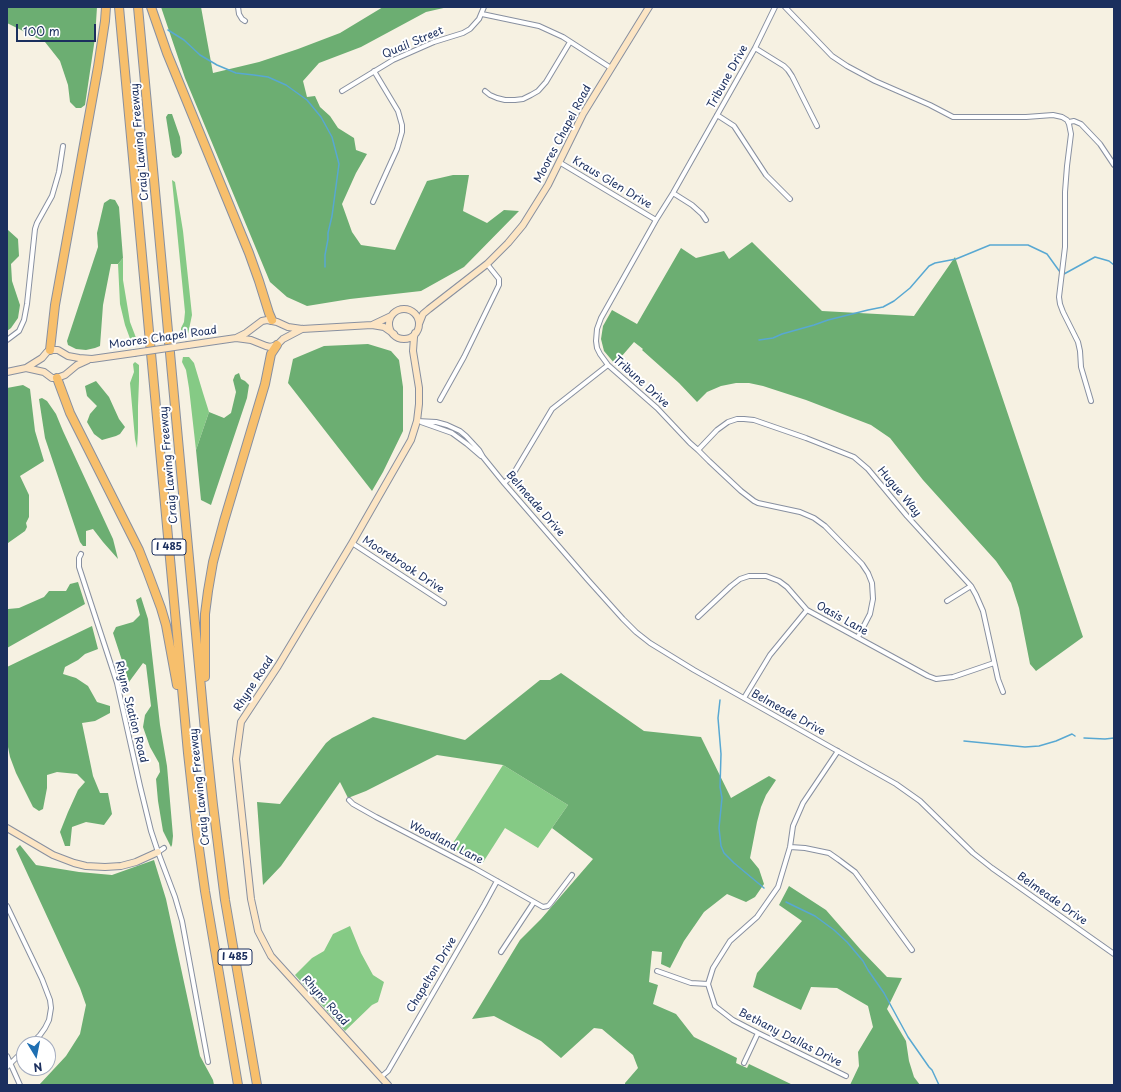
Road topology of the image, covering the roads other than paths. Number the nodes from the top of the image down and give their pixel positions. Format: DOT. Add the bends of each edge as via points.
graph roads {
  1 [pos="106,7"];
  2 [pos="119,7"];
  3 [pos="138,7"];
  4 [pos="151,7"];
  5 [pos="238,7"];
  6 [pos="484,7"];
  7 [pos="649,7"];
  8 [pos="775,7"];
  9 [pos="785,7"];
  10 [pos="482,14"];
  11 [pos="245,22"];
  12 [pos="570,42"];
  13 [pos="755,48"];
  14 [pos="611,68"];
  15 [pos="374,71"];
  16 [pos="342,91"];
  17 [pos="485,91"];
  18 [pos="717,115"];
  19 [pos="1069,122"];
  20 [pos="817,126"];
  21 [pos="63,146"];
  22 [pos="559,162"];
  23 [pos="1114,165"];
  24 [pos="673,193"];
  25 [pos="790,199"];
  26 [pos="373,202"];
  27 [pos="656,220"];
  28 [pos="706,220"];
  29 [pos="487,264"];
  30 [pos="429,309"];
  31 [pos="409,310"];
  32 [pos="391,316"];
  33 [pos="276,322"];
  34 [pos="419,324"];
  35 [pos="372,325"];
  36 [pos="302,329"];
  37 [pos="416,333"];
  38 [pos="396,336"];
  39 [pos="236,338"];
  40 [pos="283,339"];
  41 [pos="7,340"];
  42 [pos="276,345"];
  43 [pos="50,350"];
  44 [pos="413,351"];
  45 [pos="42,358"];
  46 [pos="92,359"];
  47 [pos="608,365"];
  48 [pos="26,368"];
  49 [pos="7,372"];
  50 [pos="44,372"];
  51 [pos="57,378"];
  52 [pos="440,400"];
  53 [pos="1091,401"];
  54 [pos="417,421"];
  55 [pos="698,450"];
  56 [pos="504,483"];
  57 [pos="352,543"];
  58 [pos="81,554"];
  59 [pos="971,586"];
  60 [pos="947,601"];
  61 [pos="444,603"];
  62 [pos="807,610"];
  63 [pos="698,617"];
  64 [pos="858,637"];
  65 [pos="994,663"];
  66 [pos="1003,692"];
  67 [pos="744,698"];
  68 [pos="205,731"];
  69 [pos="838,751"];
  70 [pos="188,753"];
  71 [pos="349,800"];
  72 [pos="7,828"];
  73 [pos="790,847"];
  74 [pos="164,848"];
  75 [pos="158,852"];
  76 [pos="572,876"];
  77 [pos="497,880"];
  78 [pos="534,902"];
  79 [pos="7,906"];
  80 [pos="912,950"];
  81 [pos="501,952"];
  82 [pos="1114,954"];
  83 [pos="657,970"];
  84 [pos="708,984"];
  85 [pos="758,1033"];
  86 [pos="39,1036"];
  87 [pos="7,1056"];
  88 [pos="208,1062"];
  89 [pos="744,1062"];
  90 [pos="9,1065"];
  91 [pos="846,1076"];
  92 [pos="381,1077"];
  93 [pos="20,1085"];
  94 [pos="238,1085"];
  95 [pos="257,1085"];
  96 [pos="388,1085"];
  1 -- 43 [label="highway" via="98,67 55,305"];
  2 -- 70 [label="highway, Craig Lawing Freeway / I 485"];
  3 -- 68 [label="highway, Craig Lawing Freeway / I 485"];
  4 -- 33 [label="highway" via="259,281 269,313"];
  5 -- 11 [label="street" via="239,14"];
  6 -- 10 [label="street, Quail Street"];
  7 -- 14 [label="main road, Moores Chapel Road"];
  8 -- 13 [label="street, Tribune Drive"];
  9 -- 19 [label="street" via="832,56 847,66 953,117 1053,115"];
  10 -- 12 [label="street" via="539,26"];
  10 -- 15 [label="street, Quail Street" via="475,25 463,33 425,46"];
  12 -- 14 [label="street"];
  12 -- 17 [label="street" via="538,91 515,100 497,98"];
  13 -- 18 [label="street, Tribune Drive"];
  13 -- 20 [label="street" via="788,70"];
  14 -- 22 [label="main road, Moores Chapel Road" via="583,114"];
  15 -- 16 [label="street, Quail Street"];
  15 -- 26 [label="street" via="398,111 402,132"];
  18 -- 24 [label="street, Tribune Drive"];
  18 -- 25 [label="street" via="734,126 766,175"];
  19 -- 23 [label="street" via="1081,124 1100,144"];
  19 -- 53 [label="street" via="1071,134 1065,192 1065,247 1059,297 1063,312 1078,342 1081,367"];
  21 -- 41 [label="street" via="52,196 35,229 24,320 18,332"];
  22 -- 27 [label="street, Kraus Glen Drive"];
  22 -- 29 [label="main road, Moores Chapel Road" via="523,225"];
  24 -- 27 [label="street, Tribune Drive"];
  24 -- 28 [label="street" via="692,205"];
  27 -- 47 [label="street, Tribune Drive" via="598,324 597,348"];
  29 -- 30 [label="main road, Moores Chapel Road"];
  29 -- 52 [label="street" via="498,279 499,286"];
  30 -- 31 [label="main road"];
  30 -- 34 [label="main road, Moores Chapel Road" via="423,314"];
  31 -- 32 [label="main road" via="399,310"];
  31 -- 34 [label="main road" via="416,315"];
  32 -- 35 [label="main road"];
  32 -- 38 [label="main road" via="389,326"];
  33 -- 36 [label="main road"];
  33 -- 39 [label="main road, Moores Chapel Road" via="267,320"];
  33 -- 40 [label="main road" via="284,331"];
  34 -- 37 [label="main road"];
  35 -- 36 [label="main road"];
  35 -- 38 [label="main road" via="384,327"];
  36 -- 40 [label="main road"];
  37 -- 38 [label="main road" via="407,338"];
  37 -- 44 [label="main road, Rhyne Road"];
  38 -- 44 [label="main road" via="409,343"];
  39 -- 42 [label="main road, Moores Chapel Road" via="270,347"];
  39 -- 46 [label="main road, Moores Chapel Road, bridge"];
  40 -- 42 [label="main road"];
  42 -- 68 [label="highway" via="271,354 260,402 213,562 205,614"];
  43 -- 45 [label="main road"];
  43 -- 46 [label="main road, Moores Chapel Road" via="58,350 72,357"];
  44 -- 54 [label="main road, Rhyne Road" via="419,388"];
  45 -- 48 [label="main road"];
  45 -- 50 [label="main road" via="41,366"];
  46 -- 51 [label="main road, Moores Chapel Road"];
  47 -- 55 [label="street, Tribune Drive" via="657,408"];
  47 -- 56 [label="street" via="552,408 512,476"];
  48 -- 49 [label="main road"];
  48 -- 50 [label="main road"];
  50 -- 51 [label="main road" via="52,378"];
  51 -- 70 [label="highway" via="70,413 139,550 156,593 170,643"];
  54 -- 56 [label="street, Belmeade Drive" via="447,425 466,436"];
  54 -- 57 [label="main road, Rhyne Road" via="411,440"];
  55 -- 59 [label="street, Hugue Way" via="728,422 744,418 854,457 868,469"];
  55 -- 64 [label="street, Tribune Drive" via="754,501 814,518 862,564 872,583 873,599 870,614"];
  56 -- 67 [label="street, Belmeade Drive" via="636,632 657,648"];
  57 -- 61 [label="street, Moorebrook Drive"];
  57 -- 92 [label="main road, Rhyne Road" via="242,722 236,759 251,899 258,931 271,956"];
  58 -- 75 [label="street, Rhyne Station Road" via="79,567 117,683"];
  59 -- 60 [label="street"];
  59 -- 65 [label="street, Hugue Way" via="983,611"];
  62 -- 63 [label="street, Oasis Lane" via="779,581 766,576 749,576 731,586"];
  62 -- 64 [label="street, Oasis Lane"];
  62 -- 67 [label="street" via="770,655"];
  64 -- 65 [label="street, Oasis Lane" via="917,672 936,678 953,677"];
  65 -- 66 [label="street, Hugue Way"];
  67 -- 69 [label="street, Belmeade Drive"];
  68 -- 95 [label="highway, Craig Lawing Freeway / I 485" via="218,853"];
  69 -- 73 [label="street" via="803,804 793,826"];
  69 -- 82 [label="street, Belmeade Drive" via="920,801 964,846"];
  70 -- 94 [label="highway, Craig Lawing Freeway / I 485" via="205,891"];
  71 -- 77 [label="street, Woodland Lane" via="376,817"];
  72 -- 75 [label="main road" via="53,855 86,866 120,866"];
  73 -- 80 [label="street" via="829,853 855,872"];
  73 -- 84 [label="street" via="778,888 758,917 730,941 713,968"];
  74 -- 75 [label="street"];
  75 -- 88 [label="street, Rhyne Station Road" via="182,921"];
  76 -- 78 [label="street, Woodland Lane" via="548,906 543,907"];
  77 -- 78 [label="street, Woodland Lane"];
  77 -- 92 [label="street, Chapelton Drive" via="388,1071"];
  78 -- 81 [label="street"];
  79 -- 86 [label="street" via="50,1000 49,1020"];
  83 -- 84 [label="street" via="691,983"];
  84 -- 85 [label="street, Bethany Dallas Drive" via="715,1006 733,1020"];
  85 -- 89 [label="street"];
  85 -- 91 [label="street, Bethany Dallas Drive"];
  87 -- 90 [label="street"];
  90 -- 93 [label="street"];
  92 -- 96 [label="main road, Rhyne Road"];
}
